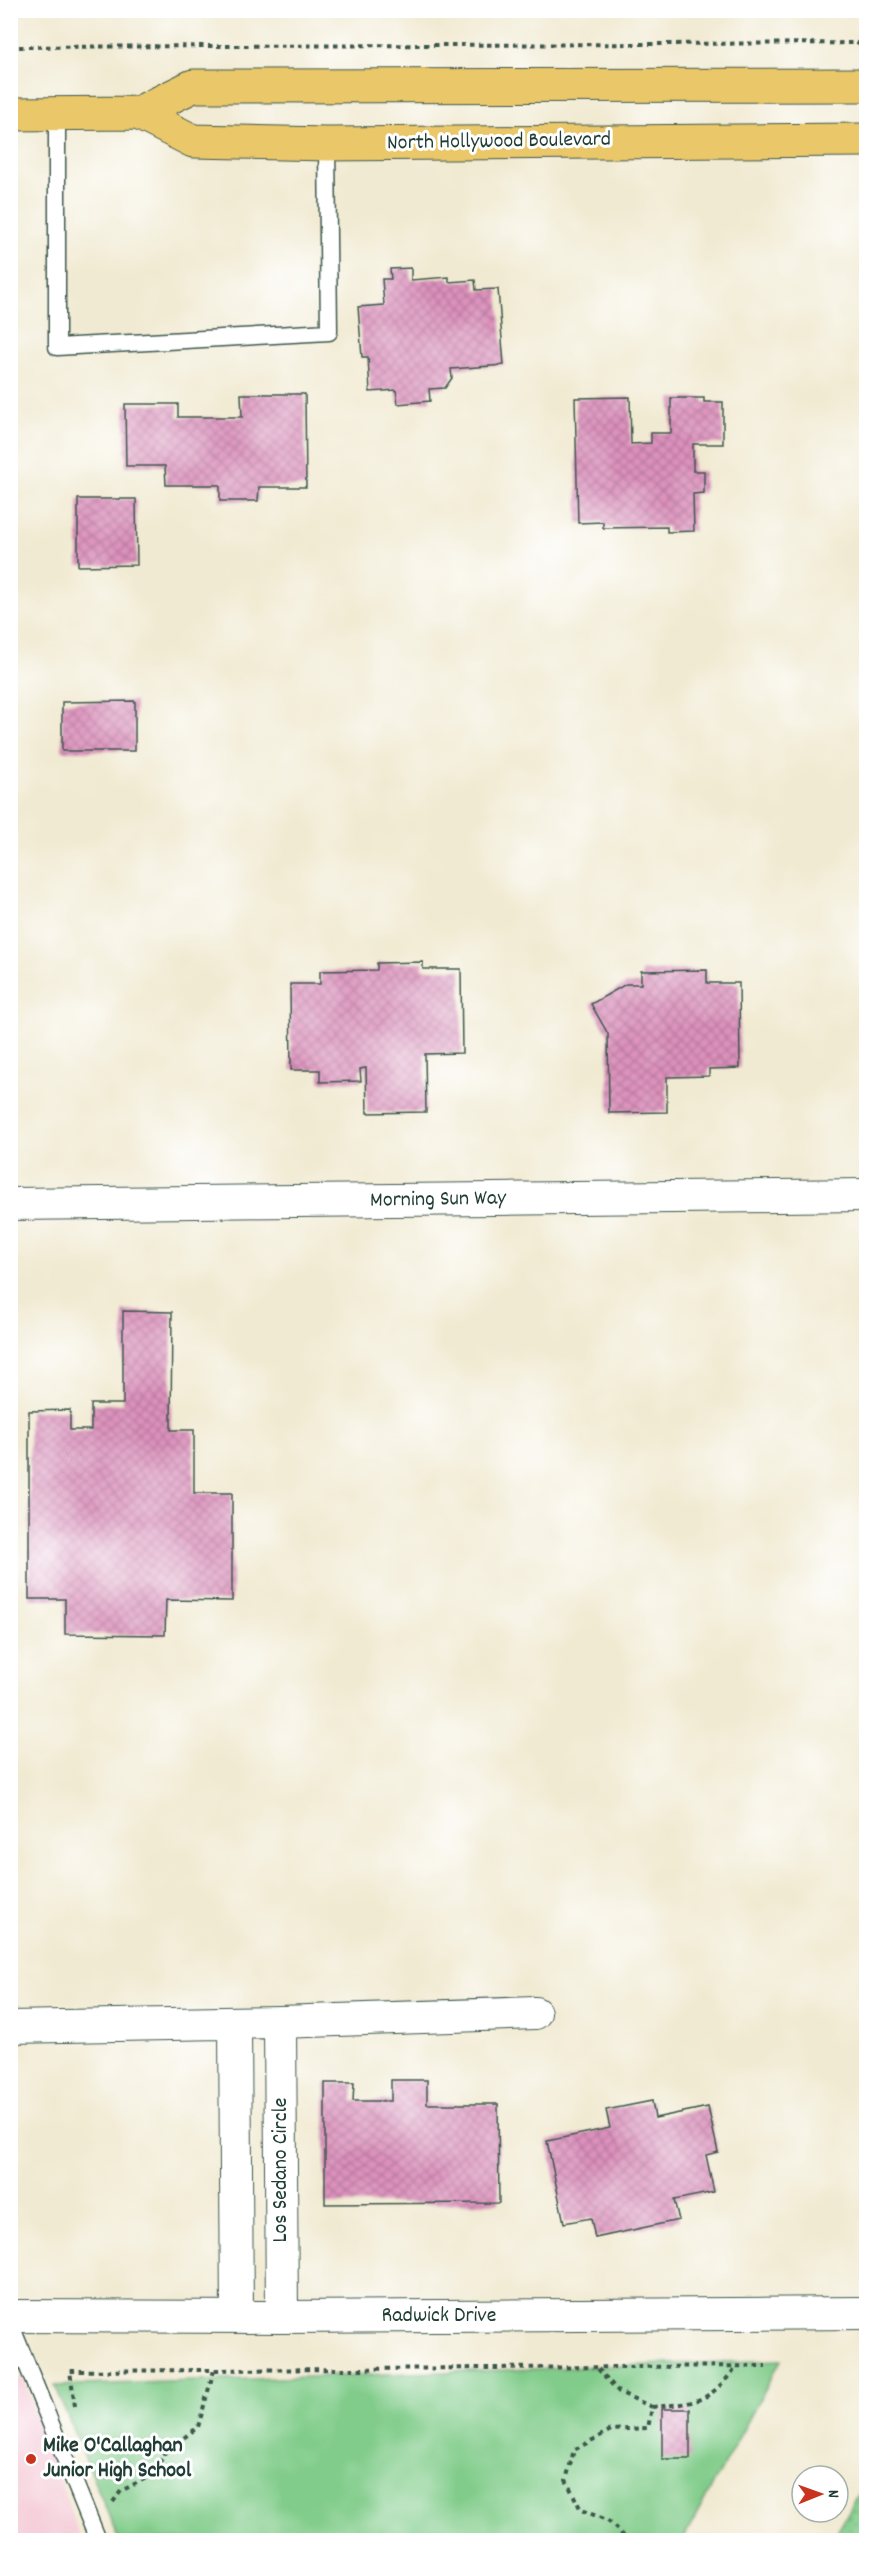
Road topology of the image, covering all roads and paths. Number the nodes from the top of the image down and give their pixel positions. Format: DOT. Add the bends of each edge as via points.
graph roads {
  1 [pos="867,43"];
  2 [pos="10,47"];
  3 [pos="867,85"];
  4 [pos="57,113"];
  5 [pos="138,113"];
  6 [pos="10,114"];
  7 [pos="867,140"];
  8 [pos="327,144"];
  9 [pos="867,1196"];
  10 [pos="10,1204"];
  11 [pos="534,2013"];
  12 [pos="280,2022"];
  13 [pos="235,2023"];
  14 [pos="10,2028"];
  15 [pos="867,2313"];
  16 [pos="10,2316"];
  17 [pos="237,2317"];
  18 [pos="282,2317"];
  19 [pos="10,2323"];
  20 [pos="766,2366"];
  21 [pos="736,2367"];
  22 [pos="598,2368"];
  23 [pos="214,2370"];
  24 [pos="652,2407"];
  25 [pos="76,2417"];
  26 [pos="105,2498"];
  27 [pos="98,2541"];
  28 [pos="628,2541"];
  1 -- 2 [label="path"];
  3 -- 5 [label="main road, North Hollywood Boulevard" via="193,86"];
  4 -- 5 [label="main road, North Hollywood Boulevard"];
  4 -- 6 [label="main road, North Hollywood Boulevard"];
  4 -- 8 [label="lane" via="57,347 329,332"];
  5 -- 8 [label="main road, North Hollywood Boulevard" via="193,141"];
  7 -- 8 [label="main road, North Hollywood Boulevard"];
  9 -- 10 [label="street, Morning Sun Way"];
  11 -- 12 [label="street"];
  12 -- 13 [label="street"];
  12 -- 18 [label="street, Los Sedano Circle"];
  13 -- 14 [label="street"];
  13 -- 17 [label="street, Los Sedano Circle"];
  15 -- 18 [label="street, Radwick Drive"];
  16 -- 17 [label="street, Radwick Drive"];
  17 -- 18 [label="street, Radwick Drive"];
  19 -- 27 [label="lane"];
  20 -- 21 [label="path"];
  21 -- 22 [label="path"];
  21 -- 24 [label="path" via="703,2400"];
  22 -- 23 [label="path"];
  22 -- 24 [label="path" via="619,2392"];
  23 -- 25 [label="path" via="70,2371"];
  23 -- 26 [label="path" via="198,2427 165,2452 154,2474 121,2491 111,2506"];
  24 -- 28 [label="path" via="648,2428 611,2430 574,2450 566,2480 581,2510 607,2520"];
}
